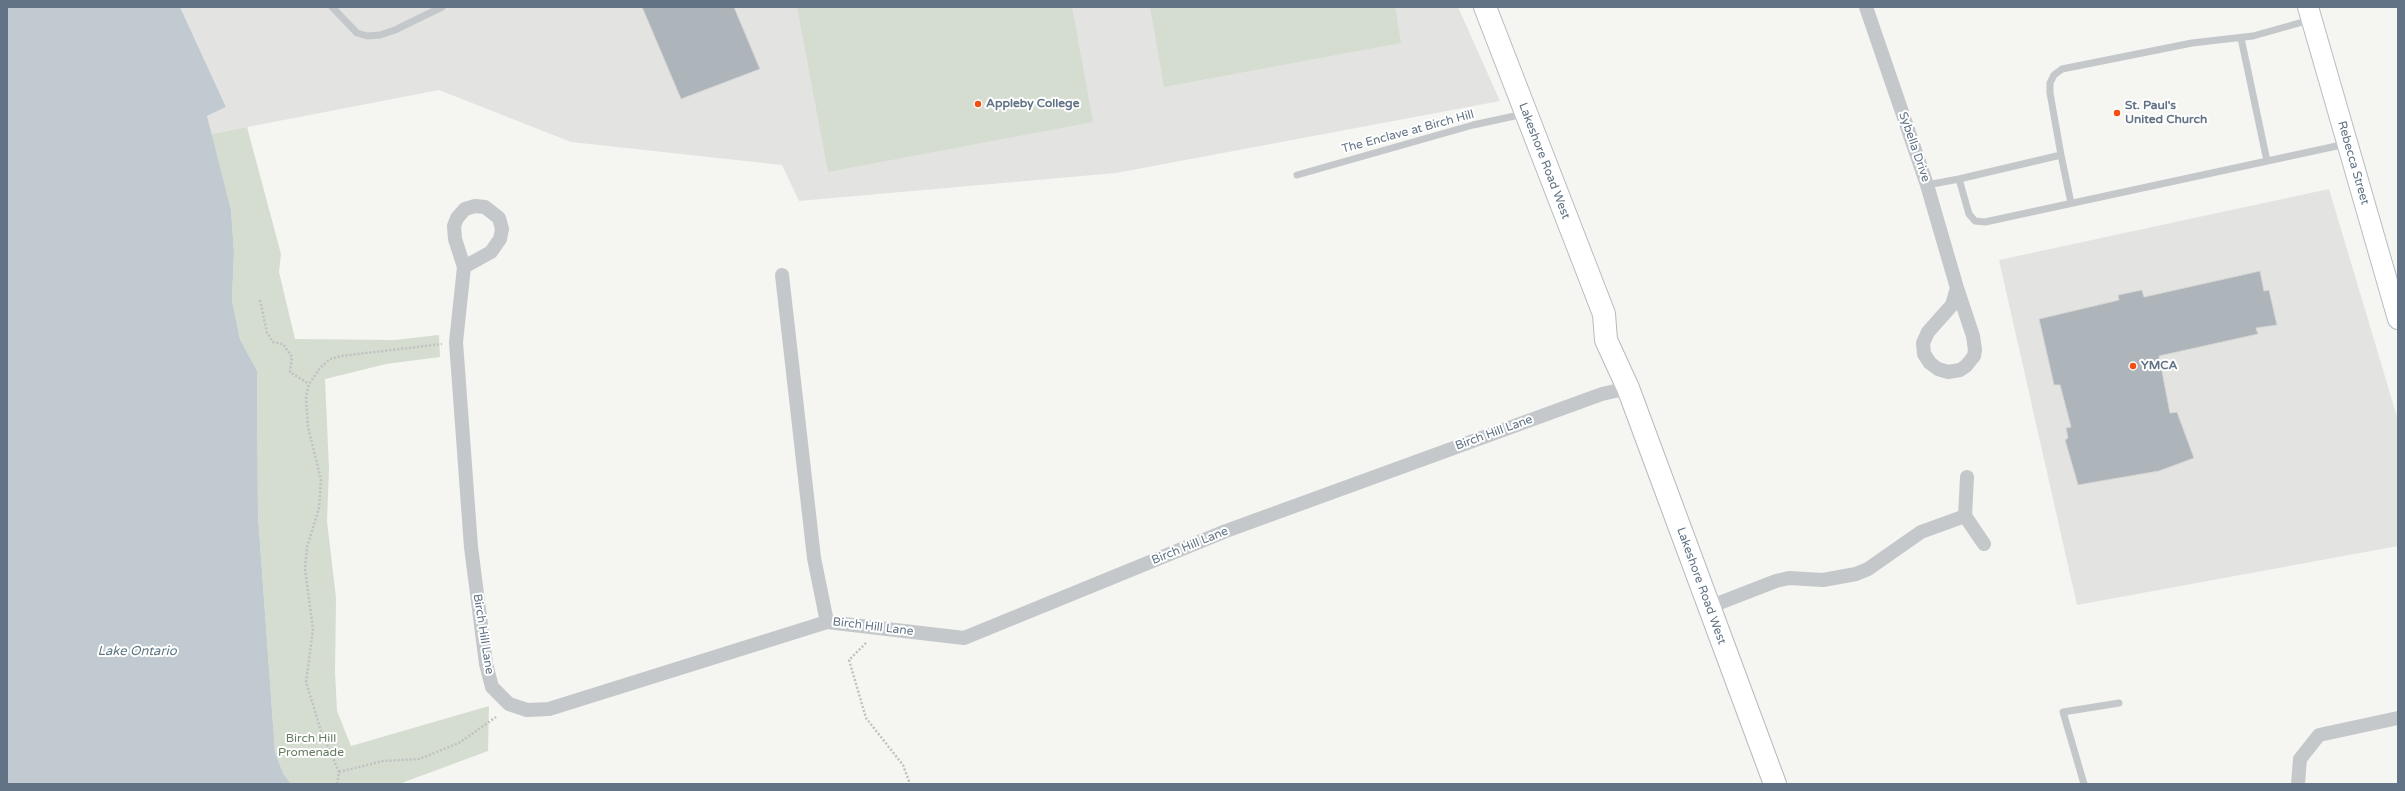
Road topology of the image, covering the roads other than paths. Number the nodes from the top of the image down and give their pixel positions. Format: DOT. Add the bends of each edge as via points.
graph roads {
  1 [pos="332,7"];
  2 [pos="442,7"];
  3 [pos="1485,7"];
  4 [pos="1866,7"];
  5 [pos="2310,13"];
  6 [pos="2241,38"];
  7 [pos="1526,114"];
  8 [pos="2348,144"];
  9 [pos="2060,155"];
  10 [pos="2267,161"];
  11 [pos="1297,175"];
  12 [pos="1959,179"];
  13 [pos="1927,185"];
  14 [pos="2071,203"];
  15 [pos="464,267"];
  16 [pos="782,275"];
  17 [pos="1957,288"];
  18 [pos="2398,319"];
  19 [pos="1628,388"];
  20 [pos="1966,477"];
  21 [pos="1965,516"];
  22 [pos="1984,544"];
  23 [pos="1709,607"];
  24 [pos="828,622"];
  25 [pos="2118,703"];
  26 [pos="2398,718"];
  27 [pos="1775,784"];
  28 [pos="2084,784"];
  29 [pos="2298,784"];
  1 -- 2 [label="lane" via="357,33 367,36 395,30"];
  3 -- 7 [label="main road, Lakeshore Road West"];
  4 -- 13 [label="street, Sybella Drive"];
  5 -- 6 [label="lane"];
  5 -- 8 [label="main road, Rebecca Street"];
  6 -- 9 [label="lane" via="2192,43 2062,69 2054,75 2050,84"];
  6 -- 10 [label="lane"];
  7 -- 11 [label="lane, The Enclave at Birch Hill" via="1473,125"];
  7 -- 19 [label="main road, Lakeshore Road West" via="1604,314 1606,340"];
  8 -- 10 [label="lane"];
  8 -- 18 [label="main road, Rebecca Street"];
  9 -- 12 [label="lane"];
  9 -- 14 [label="lane"];
  10 -- 14 [label="lane"];
  12 -- 13 [label="lane"];
  12 -- 14 [label="lane" via="1969,214 1975,221 1985,222"];
  13 -- 17 [label="street, Sybella Drive"];
  15 -- 24 [label="street, Birch Hill Lane" via="456,342 471,547 486,664 492,687 509,704 527,710 549,709"];
  16 -- 24 [label="street" via="814,558"];
  17 -- 17 [label="street, Sybella Drive" via="1975,350 1974,356 1966,366 1948,372 1930,363 1924,354 1923,343 1928,332 1952,305"];
  19 -- 23 [label="main road, Lakeshore Road West"];
  19 -- 24 [label="street, Birch Hill Lane" via="1594,397 1226,531 964,638"];
  20 -- 21 [label="street"];
  21 -- 22 [label="street"];
  21 -- 23 [label="street" via="1921,532 1868,569 1856,574 1823,580 1789,578"];
  23 -- 27 [label="main road, Lakeshore Road West"];
  25 -- 28 [label="lane" via="2063,712"];
  26 -- 29 [label="street" via="2319,735 2300,759"];
}
